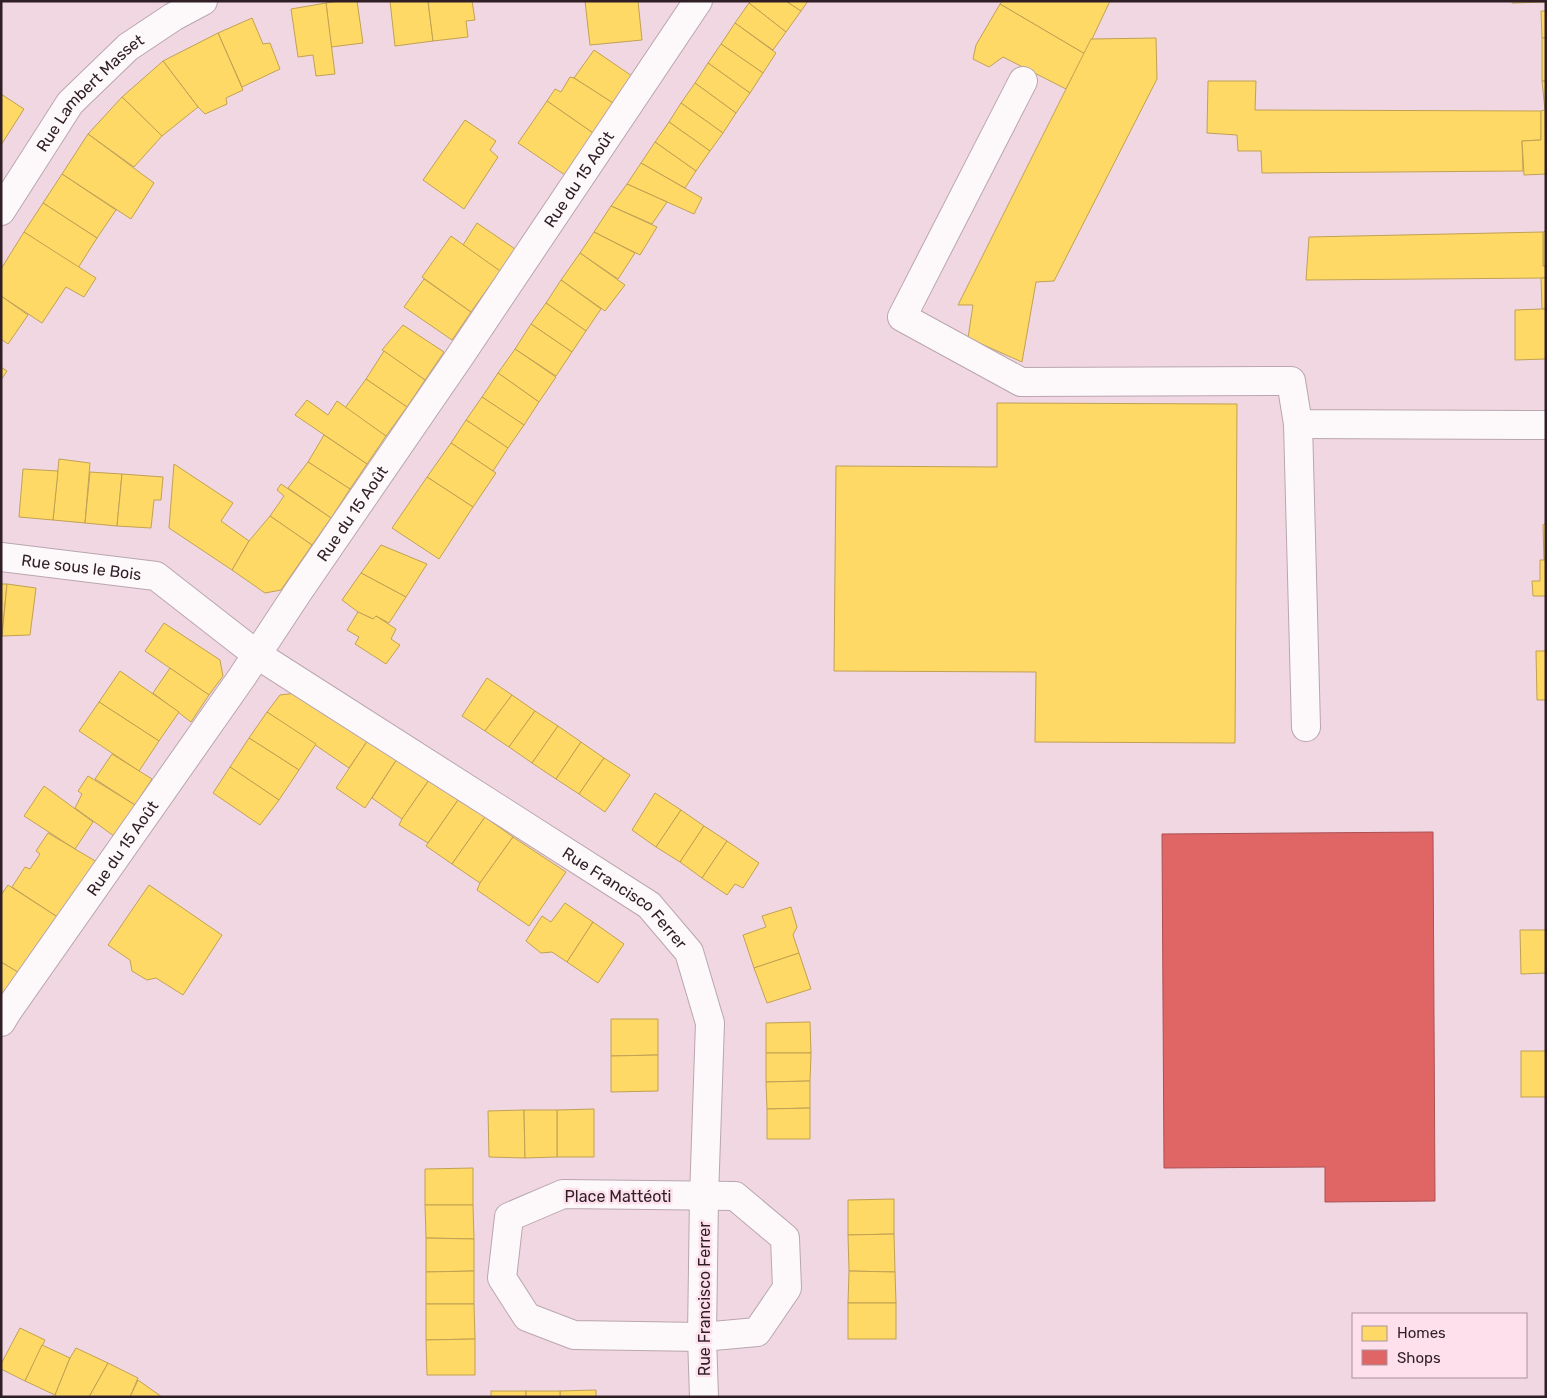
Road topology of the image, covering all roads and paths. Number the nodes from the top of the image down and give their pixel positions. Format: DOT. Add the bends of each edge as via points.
graph roads {
  1 [pos="203,1"];
  2 [pos="698,1"];
  3 [pos="1023,81"];
  4 [pos="1,210"];
  5 [pos="1298,424"];
  6 [pos="1546,425"];
  7 [pos="1,557"];
  8 [pos="256,654"];
  9 [pos="1306,727"];
  10 [pos="1,1022"];
  11 [pos="704,1197"];
  12 [pos="702,1337"];
  13 [pos="704,1397"];
  1 -- 4 [label="street, Rue Lambert Masset" via="128,46 70,102"];
  2 -- 8 [label="street, Rue du 15 Août"];
  3 -- 5 [label="street" via="902,317 1021,382 1291,381"];
  5 -- 6 [label="street"];
  5 -- 9 [label="street"];
  7 -- 8 [label="street, Rue sous le Bois" via="156,576"];
  8 -- 10 [label="street, Rue du 15 Août"];
  8 -- 11 [label="street, Rue Francisco Ferrer" via="649,905 689,952 710,1023"];
  11 -- 12 [label="street, Rue Francisco Ferrer"];
  11 -- 12 [label="street, Place Mattéoti" via="735,1196 785,1238 787,1288 757,1332"];
  11 -- 12 [label="street, Place Mattéoti" via="563,1194 509,1217 502,1278 527,1317 574,1335"];
  12 -- 13 [label="street, Rue Francisco Ferrer"];
}
